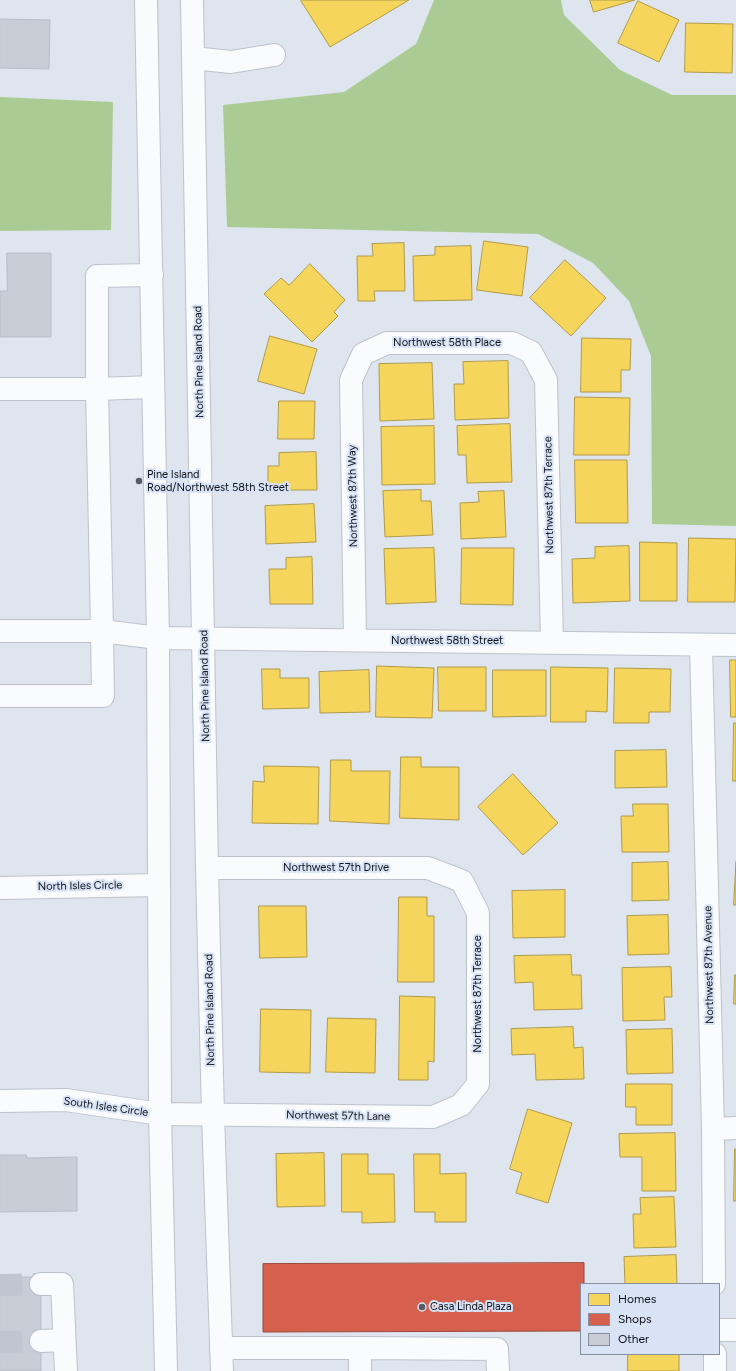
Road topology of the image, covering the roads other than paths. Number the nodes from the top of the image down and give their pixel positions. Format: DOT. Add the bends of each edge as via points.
graph roads {
  1 [pos="146,0"];
  2 [pos="192,0"];
  3 [pos="274,55"];
  4 [pos="193,58"];
  5 [pos="152,275"];
  6 [pos="531,352"];
  7 [pos="363,354"];
  8 [pos="153,387"];
  9 [pos="0,389"];
  10 [pos="97,389"];
  11 [pos="0,631"];
  12 [pos="102,631"];
  13 [pos="158,638"];
  14 [pos="204,638"];
  15 [pos="355,640"];
  16 [pos="552,642"];
  17 [pos="736,645"];
  18 [pos="701,646"];
  19 [pos="0,696"];
  20 [pos="207,868"];
  21 [pos="462,881"];
  22 [pos="160,885"];
  23 [pos="0,888"];
  24 [pos="0,1101"];
  25 [pos="461,1105"];
  26 [pos="160,1114"];
  27 [pos="213,1115"];
  28 [pos="713,1128"];
  29 [pos="736,1128"];
  30 [pos="714,1283"];
  31 [pos="41,1284"];
  32 [pos="720,1330"];
  33 [pos="736,1330"];
  34 [pos="64,1340"];
  35 [pos="41,1341"];
  36 [pos="222,1348"];
  37 [pos="360,1348"];
  38 [pos="715,1355"];
  39 [pos="66,1371"];
  40 [pos="166,1371"];
  41 [pos="222,1371"];
  42 [pos="360,1371"];
  43 [pos="498,1371"];
  44 [pos="715,1371"];
  1 -- 5 [label="street"];
  2 -- 4 [label="street, North Pine Island Road"];
  3 -- 4 [label="street" via="231,62"];
  4 -- 14 [label="street, North Pine Island Road"];
  5 -- 8 [label="street"];
  5 -- 10 [label="street" via="97,276"];
  6 -- 7 [label="street, Northwest 58th Place" via="512,343 387,343"];
  6 -- 16 [label="street, Northwest 87th Terrace" via="546,380"];
  7 -- 15 [label="street, Northwest 87th Way" via="352,380"];
  8 -- 10 [label="street"];
  8 -- 13 [label="street"];
  9 -- 10 [label="street"];
  10 -- 12 [label="street"];
  11 -- 12 [label="street, Northwest 58th Street"];
  12 -- 13 [label="street, Northwest 58th Street"];
  12 -- 19 [label="street" via="103,696"];
  13 -- 14 [label="street, Northwest 58th Street"];
  13 -- 22 [label="street"];
  14 -- 15 [label="street, Northwest 58th Street"];
  14 -- 20 [label="street, North Pine Island Road"];
  15 -- 16 [label="street, Northwest 58th Street"];
  16 -- 18 [label="street, Northwest 58th Street"];
  17 -- 18 [label="street, Northwest 58th Street"];
  18 -- 28 [label="street, Northwest 87th Avenue"];
  20 -- 21 [label="street, Northwest 57th Drive" via="428,868"];
  20 -- 27 [label="street, North Pine Island Road"];
  21 -- 25 [label="street, Northwest 87th Terrace" via="478,913 478,1084"];
  22 -- 23 [label="street, North Isles Circle"];
  22 -- 26 [label="street"];
  24 -- 26 [label="street, South Isles Circle" via="66,1100"];
  25 -- 27 [label="street, Northwest 57th Lane" via="432,1117"];
  26 -- 27 [label="street, South Isles Circle"];
  26 -- 40 [label="street"];
  27 -- 36 [label="street, North Pine Island Road"];
  28 -- 29 [label="street"];
  28 -- 30 [label="street, Northwest 87th Avenue"];
  31 -- 34 [label="street" via="62,1284"];
  32 -- 33 [label="street"];
  34 -- 35 [label="street"];
  34 -- 39 [label="street"];
  36 -- 37 [label="street"];
  36 -- 41 [label="street, North Pine Island Road"];
  37 -- 42 [label="street"];
  37 -- 43 [label="street" via="497,1349"];
  38 -- 44 [label="street"];
}
